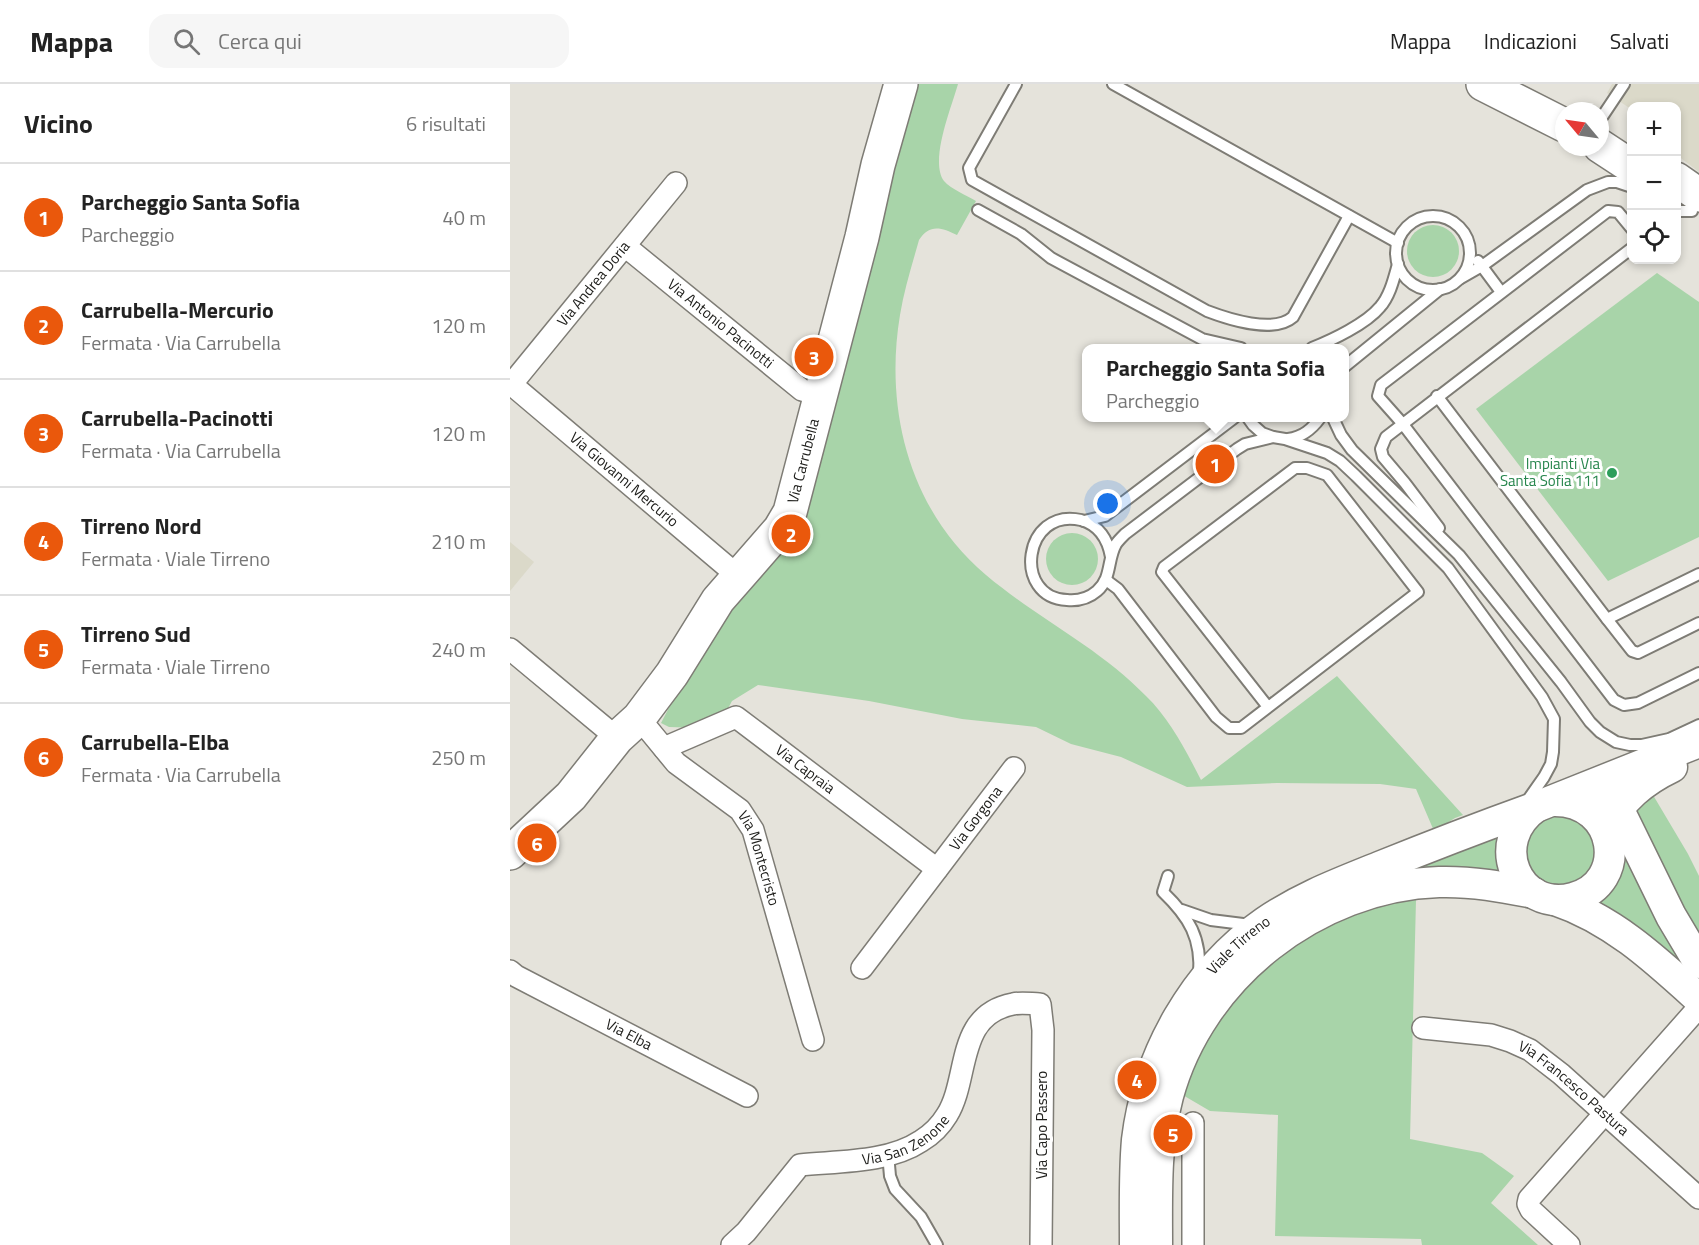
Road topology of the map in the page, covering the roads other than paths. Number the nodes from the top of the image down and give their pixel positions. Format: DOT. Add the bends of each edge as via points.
graph roads {
  1 [pos="901,84"];
  2 [pos="1016,84"];
  3 [pos="1113,84"];
  4 [pos="1483,84"];
  5 [pos="1518,84"];
  6 [pos="1624,84"];
  7 [pos="1555,103"];
  8 [pos="1609,106"];
  9 [pos="1555,120"];
  10 [pos="1609,132"];
  11 [pos="1627,143"];
  12 [pos="1609,152"];
  13 [pos="1627,164"];
  14 [pos="676,183"];
  15 [pos="1627,185"];
  16 [pos="1681,188"];
  17 [pos="1689,207"];
  18 [pos="978,210"];
  19 [pos="1349,216"];
  20 [pos="1627,223"];
  21 [pos="1398,243"];
  22 [pos="1469,243"];
  23 [pos="625,246"];
  24 [pos="1627,252"];
  25 [pos="1398,264"];
  26 [pos="1482,266"];
  27 [pos="1458,280"];
  28 [pos="1440,289"];
  29 [pos="1501,292"];
  30 [pos="1224,344"];
  31 [pos="1320,344"];
  32 [pos="1349,363"];
  33 [pos="511,385"];
  34 [pos="819,395"];
  35 [pos="1437,396"];
  36 [pos="1227,422"];
  37 [pos="1251,422"];
  38 [pos="1316,422"];
  39 [pos="1335,422"];
  40 [pos="1402,423"];
  41 [pos="1273,438"];
  42 [pos="1285,439"];
  43 [pos="1083,521"];
  44 [pos="1459,555"];
  45 [pos="1111,557"];
  46 [pos="1699,574"];
  47 [pos="738,576"];
  48 [pos="1106,580"];
  49 [pos="1607,619"];
  50 [pos="1699,623"];
  51 [pos="510,649"];
  52 [pos="1699,673"];
  53 [pos="1268,707"];
  54 [pos="1699,725"];
  55 [pos="628,728"];
  56 [pos="1699,742"];
  57 [pos="664,748"];
  58 [pos="1699,753"];
  59 [pos="1014,768"];
  60 [pos="1537,808"];
  61 [pos="1612,824"];
  62 [pos="510,853"];
  63 [pos="937,869"];
  64 [pos="1168,876"];
  65 [pos="1545,896"];
  66 [pos="1182,910"];
  67 [pos="1275,924"];
  68 [pos="1699,963"];
  69 [pos="862,968"];
  70 [pos="510,971"];
  71 [pos="1198,988"];
  72 [pos="1699,999"];
  73 [pos="1040,1004"];
  74 [pos="1699,1007"];
  75 [pos="1423,1028"];
  76 [pos="813,1040"];
  77 [pos="747,1096"];
  78 [pos="1604,1114"];
  79 [pos="1193,1123"];
  80 [pos="888,1154"];
  81 [pos="1699,1198"];
  82 [pos="732,1245"];
  83 [pos="937,1245"];
  84 [pos="1041,1245"];
  85 [pos="1135,1245"];
  86 [pos="1157,1245"];
  87 [pos="1193,1245"];
  88 [pos="1569,1245"];
  1 -- 34 [label="main road, Via Carrubella"];
  2 -- 19 [label="lane" via="969,168 972,180 1207,311 1246,323 1288,322"];
  3 -- 19 [label="lane"];
  4 -- 9 [label="main road"];
  5 -- 7 [label="main road"];
  6 -- 8 [label="lane"];
  10 -- 11 [label="main road"];
  12 -- 13 [label="main road"];
  14 -- 23 [label="street, Via Andrea Doria"];
  15 -- 26 [label="lane" via="1608,182 1587,190"];
  16 -- 17 [label="main road"];
  18 -- 30 [label="lane" via="1021,234 1051,258 1202,339"];
  19 -- 21 [label="lane"];
  20 -- 29 [label="lane" via="1618,212 1608,211"];
  21 -- 22 [label="lane" via="1411,224 1434,216 1458,226"];
  21 -- 25 [label="lane"];
  22 -- 26 [label="lane"];
  22 -- 27 [label="lane" via="1468,264"];
  23 -- 33 [label="street, Via Andrea Doria"];
  23 -- 34 [label="street, Via Antonio Pacinotti" via="802,390"];
  24 -- 35 [label="lane"];
  25 -- 28 [label="lane" via="1410,282"];
  25 -- 31 [label="lane" via="1380,307"];
  26 -- 27 [label="lane"];
  26 -- 29 [label="lane"];
  27 -- 28 [label="lane"];
  28 -- 32 [label="lane"];
  29 -- 40 [label="lane" via="1381,385 1378,396"];
  33 -- 47 [label="street, Via Giovanni Mercurio"];
  34 -- 47 [label="main road, Via Carrubella" via="790,512"];
  35 -- 40 [label="lane"];
  35 -- 49 [label="lane"];
  36 -- 43 [label="lane" via="1105,516"];
  37 -- 41 [label="lane"];
  38 -- 42 [label="lane" via="1305,434"];
  39 -- 44 [label="lane" via="1352,450"];
  40 -- 44 [label="lane" via="1386,437 1381,449 1383,457"];
  40 -- 52 [label="lane" via="1614,700 1624,705 1638,703"];
  41 -- 42 [label="lane"];
  41 -- 45 [label="lane" via="1237,449 1125,534"];
  42 -- 60 [label="lane" via="1340,461 1448,568 1542,697 1554,719 1553,752"];
  43 -- 45 [label="lane" via="1100,531"];
  43 -- 48 [label="lane" via="1063,520 1042,530 1030,552 1034,577 1046,592 1062,600 1087,597"];
  44 -- 54 [label="lane" via="1600,732 1616,742 1642,745 1669,739"];
  45 -- 48 [label="lane"];
  46 -- 49 [label="lane"];
  47 -- 55 [label="main road, Via Carrubella" via="718,600 672,674"];
  48 -- 53 [label="lane" via="1118,589 1216,717 1229,728 1241,728"];
  49 -- 50 [label="lane" via="1632,651 1638,653"];
  51 -- 55 [label="street, Via Montecristo"];
  53 -- 53 [label="lane" via="1162,572 1276,481 1295,468 1307,468 1327,475 1418,592"];
  55 -- 57 [label="street, Via Montecristo"];
  55 -- 62 [label="main road, Via Carrubella" via="571,796"];
  56 -- 60 [label="street, Viale Tirreno"];
  57 -- 63 [label="street, Via Capraia" via="736,717"];
  57 -- 76 [label="street, Via Montecristo" via="676,763 740,810 753,830"];
  58 -- 61 [label="street" via="1645,782"];
  59 -- 63 [label="street, Via Gorgona"];
  60 -- 61 [label="street" via="1573,802 1589,809 1600,821"];
  60 -- 65 [label="street" via="1512,839 1511,860 1519,879"];
  60 -- 67 [label="street, Viale Tirreno" via="1329,886"];
  61 -- 65 [label="street" via="1609,856 1598,882 1574,898"];
  61 -- 68 [label="street" via="1623,818"];
  63 -- 69 [label="street, Via Gorgona"];
  64 -- 66 [label="lane" via="1163,892"];
  65 -- 67 [label="street, Viale Tirreno" via="1477,883 1416,884 1358,896"];
  65 -- 72 [label="street, Viale Tirreno" via="1580,909 1620,932"];
  66 -- 67 [label="lane" via="1232,924"];
  66 -- 71 [label="lane" via="1198,945"];
  67 -- 71 [label="street, Viale Tirreno" via="1223,960"];
  67 -- 86 [label="street, Viale Tirreno" via="1259,955 1218,996 1176,1072 1160,1138"];
  70 -- 77 [label="street, Via Elba"];
  71 -- 85 [label="street, Viale Tirreno" via="1171,1031 1146,1099 1137,1140"];
  73 -- 80 [label="street, Via San Zenone" via="1015,1003 989,1014 972,1034 948,1114 941,1124 921,1142"];
  73 -- 84 [label="street, Via Capo Passero"];
  74 -- 78 [label="street"];
  75 -- 78 [label="street, Via Francesco Pastura" via="1482,1033 1530,1050"];
  78 -- 81 [label="street, Via Francesco Pastura"];
  78 -- 88 [label="street" via="1528,1204"];
  79 -- 87 [label="street"];
  80 -- 82 [label="street, Via San Zenone" via="800,1165"];
  80 -- 83 [label="lane" via="895,1189 921,1217"];
}
